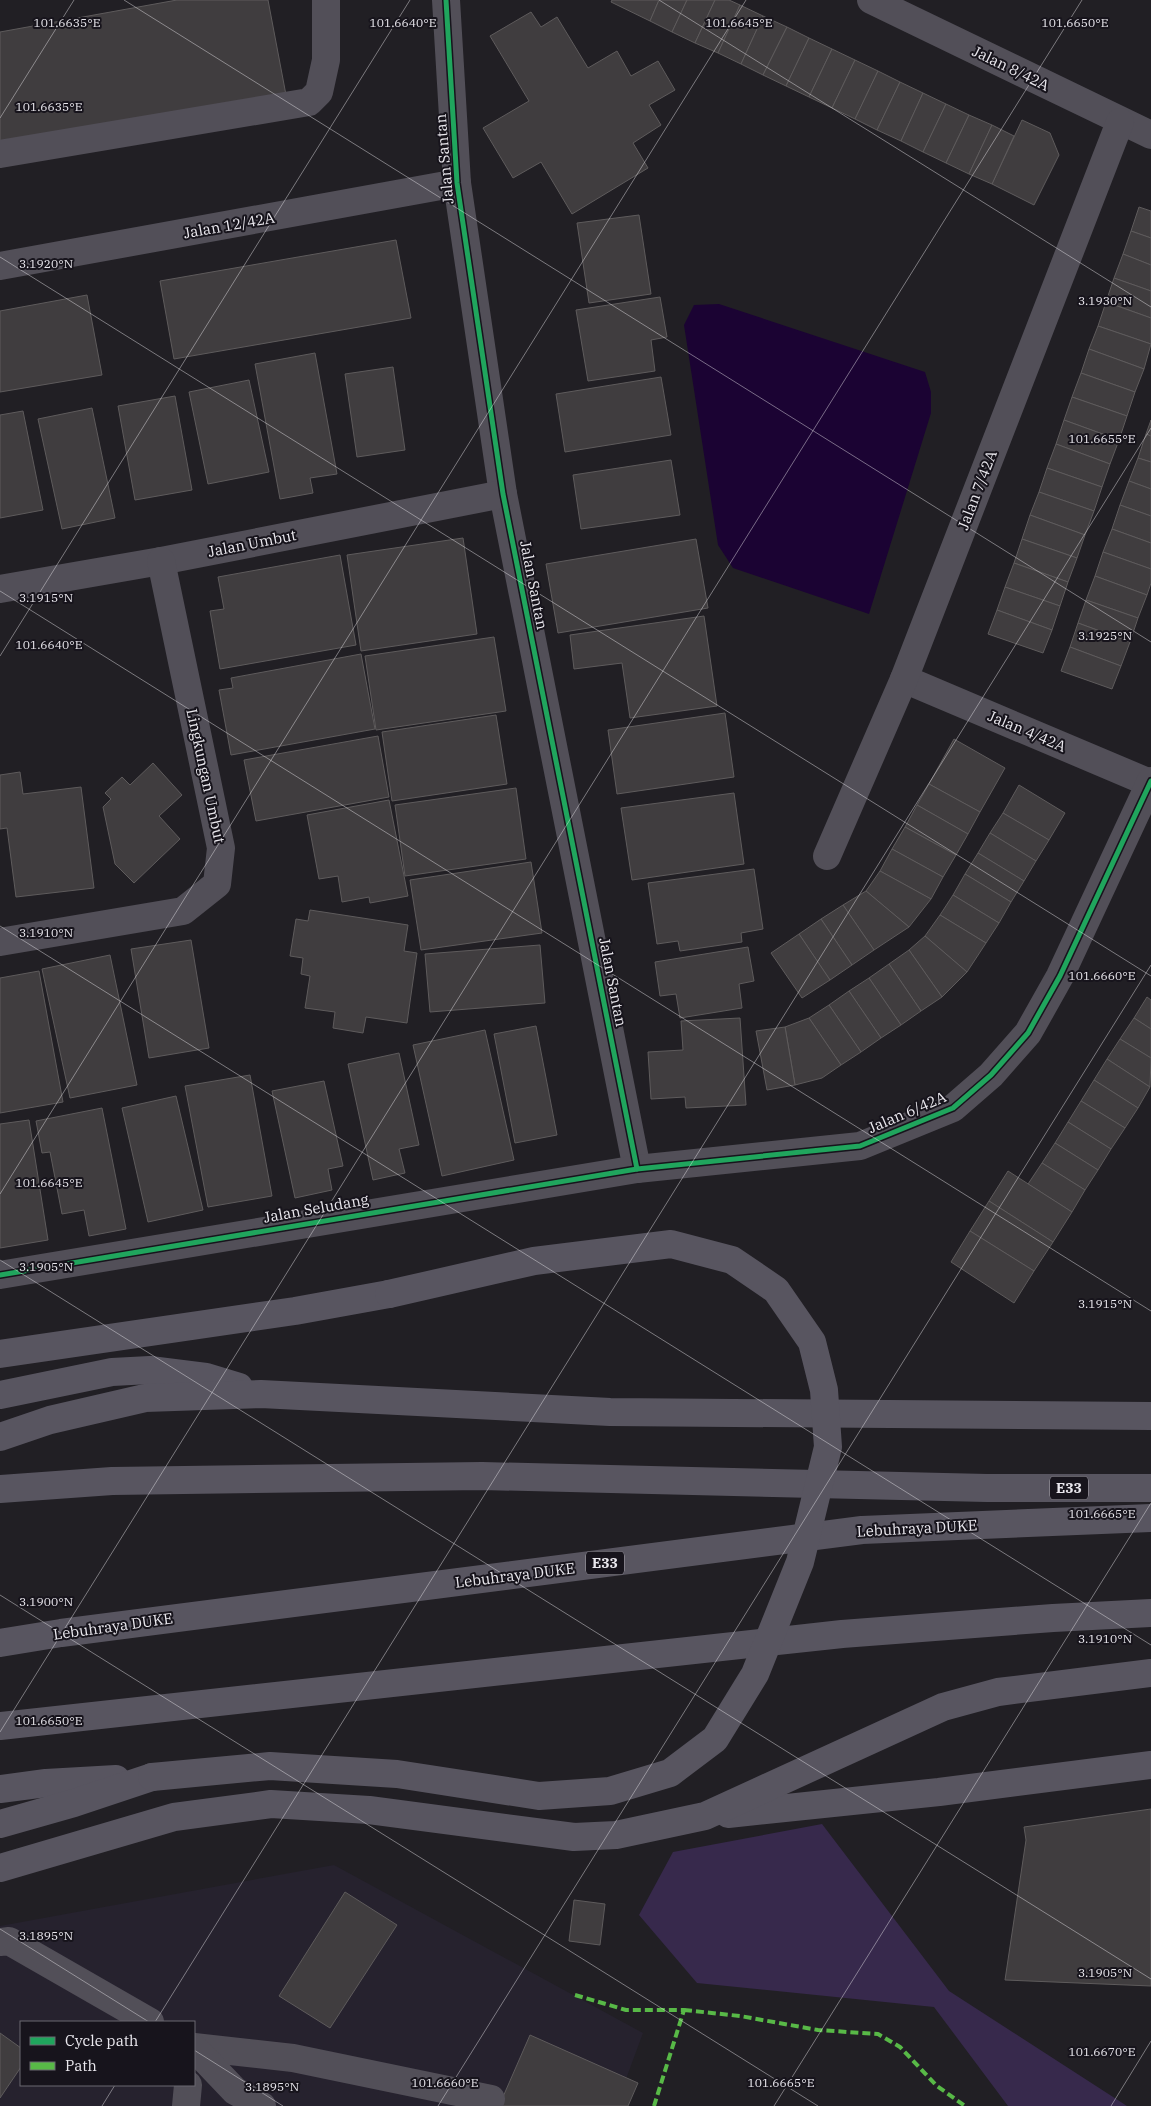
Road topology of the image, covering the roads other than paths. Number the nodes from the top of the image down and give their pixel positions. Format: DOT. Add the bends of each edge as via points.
graph roads {
  1 [pos="326,0"];
  2 [pos="446,0"];
  3 [pos="871,0"];
  4 [pos="1120,122"];
  5 [pos="1151,135"];
  6 [pos="0,154"];
  7 [pos="457,184"];
  8 [pos="0,266"];
  9 [pos="503,494"];
  10 [pos="161,561"];
  11 [pos="0,589"];
  12 [pos="904,680"];
  13 [pos="1151,782"];
  14 [pos="827,856"];
  15 [pos="0,942"];
  16 [pos="637,1169"];
  17 [pos="0,1274"];
  18 [pos="0,1354"];
  19 [pos="261,1394"];
  20 [pos="0,1395"];
  21 [pos="1151,1416"];
  22 [pos="0,1437"];
  23 [pos="1151,1488"];
  24 [pos="0,1489"];
  25 [pos="1151,1518"];
  26 [pos="1151,1613"];
  27 [pos="0,1643"];
  28 [pos="1151,1673"];
  29 [pos="0,1726"];
  30 [pos="1151,1765"];
  31 [pos="152,1777"];
  32 [pos="0,1789"];
  33 [pos="705,1816"];
  34 [pos="0,1824"];
  35 [pos="0,1868"];
  36 [pos="0,1942"];
  37 [pos="148,2021"];
  38 [pos="195,2047"];
  39 [pos="195,2048"];
  40 [pos="188,2086"];
  41 [pos="491,2099"];
  42 [pos="186,2106"];
  43 [pos="262,2106"];
  1 -- 6 [label="street" via="326,60 319,92 309,102"];
  2 -- 7 [label="street, Jalan Santan"];
  3 -- 4 [label="street, Jalan 8/42A"];
  4 -- 5 [label="street, Jalan 8/42A"];
  4 -- 12 [label="street, Jalan 7/42A"];
  7 -- 8 [label="street, Jalan 12/42A"];
  7 -- 9 [label="street, Jalan Santan"];
  9 -- 10 [label="street, Jalan Umbut"];
  9 -- 16 [label="street, Jalan Santan"];
  10 -- 11 [label="street, Jalan Umbut"];
  10 -- 15 [label="street, Lingkungan Umbut" via="221,848 217,884 183,911"];
  12 -- 13 [label="street, Jalan 4/42A"];
  12 -- 14 [label="street, Jalan 7/42A"];
  13 -- 16 [label="street, Jalan 6/42A" via="1060,976 1028,1033 991,1075 953,1108 860,1146"];
  16 -- 17 [label="street, Jalan Seludang"];
  18 -- 31 [label="highway, bridge" via="295,1311 389,1294 534,1261 670,1244 732,1260 776,1290 812,1342 824,1390 828,1447 800,1562 755,1674 715,1739 670,1773 610,1790 538,1796 397,1774 270,1766"];
  19 -- 20 [label="highway" via="206,1377 150,1370 112,1372"];
  19 -- 21 [label="highway" via="610,1412"];
  19 -- 22 [label="highway" via="145,1398 50,1420"];
  23 -- 24 [label="highway, E33" via="987,1488 473,1476 112,1481"];
  25 -- 27 [label="highway, Lebuhraya DUKE / E33" via="862,1530"];
  26 -- 29 [label="highway" via="842,1634"];
  28 -- 33 [label="highway" via="998,1692 943,1707"];
  30 -- 33 [label="highway" via="938,1792"];
  31 -- 32 [label="highway"];
  31 -- 34 [label="highway"];
  33 -- 35 [label="highway" via="616,1835 574,1837 369,1810 271,1804 174,1817"];
  36 -- 37 [label="street" via="9,1940"];
  38 -- 41 [label="street" via="293,2058"];
  39 -- 43 [label="street" via="235,2091"];
  40 -- 42 [label="street"];
}
